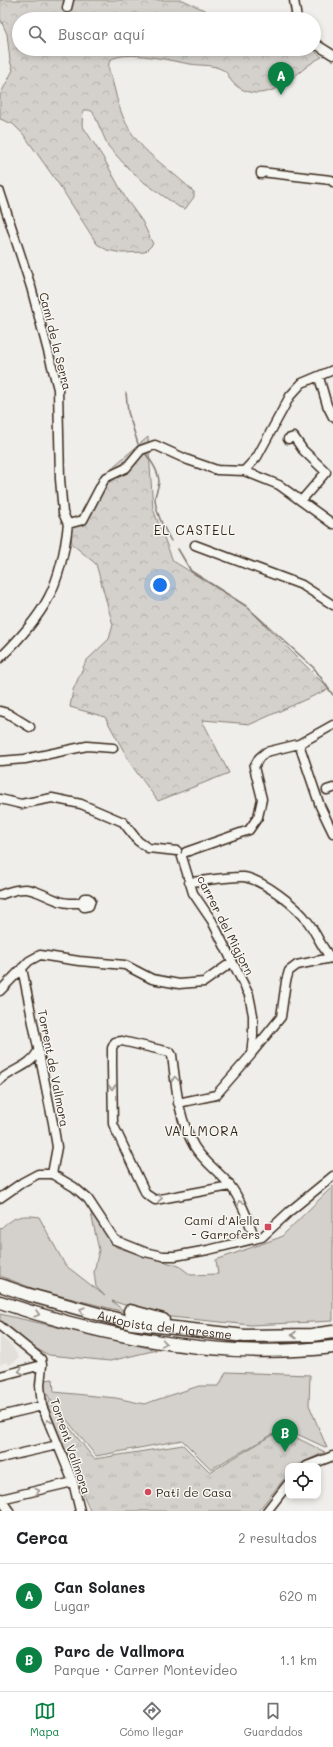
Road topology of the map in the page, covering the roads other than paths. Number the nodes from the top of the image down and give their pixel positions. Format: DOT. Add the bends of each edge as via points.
graph roads {
  1 [pos="294,0"];
  2 [pos="296,12"];
  3 [pos="321,47"];
  4 [pos="333,55"];
  5 [pos="261,174"];
  6 [pos="333,182"];
  7 [pos="0,192"];
  8 [pos="333,370"];
  9 [pos="319,377"];
  10 [pos="333,417"];
  11 [pos="288,439"];
  12 [pos="244,471"];
  13 [pos="301,501"];
  14 [pos="68,524"];
  15 [pos="333,524"];
  16 [pos="195,544"];
  17 [pos="333,605"];
  18 [pos="0,658"];
  19 [pos="0,711"];
  20 [pos="333,725"];
  21 [pos="30,727"];
  22 [pos="299,744"];
  23 [pos="112,748"];
  24 [pos="0,761"];
  25 [pos="0,799"];
  26 [pos="333,833"];
  27 [pos="182,853"];
  28 [pos="189,882"];
  29 [pos="0,895"];
  30 [pos="81,904"];
  31 [pos="332,959"];
  32 [pos="232,962"];
  33 [pos="22,968"];
  34 [pos="0,991"];
  35 [pos="38,1051"];
  36 [pos="251,1055"];
  37 [pos="28,1064"];
  38 [pos="42,1068"];
  39 [pos="0,1080"];
  40 [pos="178,1103"];
  41 [pos="52,1174"];
  42 [pos="333,1176"];
  43 [pos="230,1186"];
  44 [pos="0,1198"];
  45 [pos="255,1239"];
  46 [pos="0,1285"];
  47 [pos="0,1302"];
  48 [pos="130,1311"];
  49 [pos="0,1326"];
  50 [pos="333,1332"];
  51 [pos="245,1336"];
  52 [pos="333,1347"];
  53 [pos="42,1365"];
  54 [pos="0,1376"];
  55 [pos="42,1406"];
  56 [pos="0,1416"];
  57 [pos="58,1445"];
  58 [pos="333,1456"];
  59 [pos="0,1458"];
  60 [pos="315,1463"];
  61 [pos="73,1482"];
  62 [pos="285,1488"];
  63 [pos="0,1499"];
  64 [pos="9,1511"];
  65 [pos="80,1511"];
  66 [pos="268,1511"];
  1 -- 2 [label="street"];
  3 -- 4 [label="street"];
  5 -- 6 [label="street"];
  7 -- 14 [label="street, Camí de la Serra" via="31,288 58,389 63,513"];
  8 -- 9 [label="street"];
  9 -- 10 [label="street"];
  9 -- 12 [label="street" via="302,383 290,396 257,457"];
  11 -- 13 [label="street" via="294,437 303,450 326,472"];
  12 -- 13 [label="street" via="279,485"];
  12 -- 14 [label="street" via="217,470 155,445 141,450 126,468 105,478 83,520"];
  13 -- 15 [label="street"];
  14 -- 18 [label="street" via="65,551 47,603 26,632"];
  16 -- 17 [label="street" via="302,585"];
  19 -- 21 [label="street"];
  20 -- 22 [label="street"];
  22 -- 26 [label="street" via="320,806"];
  22 -- 27 [label="street" via="266,752 256,763 255,775 262,799 253,826 244,833"];
  23 -- 24 [label="street" via="87,746 25,759"];
  25 -- 27 [label="street" via="21,804 52,798 81,804 123,822 145,846 151,849"];
  27 -- 28 [label="street, carrer del Migjorn"];
  28 -- 31 [label="street" via="243,877 255,880 281,896 308,921"];
  28 -- 32 [label="street, carrer del Migjorn"];
  29 -- 30 [label="street" via="16,889 29,888 61,902"];
  31 -- 36 [label="street" via="297,965 289,971 281,1017"];
  32 -- 33 [label="street" via="209,979 194,984 157,980 125,966 43,955 33,957"];
  32 -- 36 [label="street, carrer del Migjorn" via="252,1006"];
  33 -- 34 [label="street"];
  33 -- 35 [label="street, Torrent de Vallmora"];
  35 -- 37 [label="street"];
  35 -- 38 [label="street, Torrent de Vallmora"];
  36 -- 40 [label="street" via="216,1095"];
  37 -- 38 [label="street"];
  37 -- 39 [label="street"];
  38 -- 41 [label="street, Torrent de Vallmora" via="57,1147"];
  40 -- 43 [label="street" via="195,1146"];
  40 -- 43 [label="street, one-way" via="170,1052 122,1041 115,1042 112,1048 113,1124 146,1194 155,1200"];
  41 -- 44 [label="street" via="38,1174"];
  41 -- 45 [label="street" via="74,1187 88,1200 115,1240 145,1252 175,1256"];
  42 -- 45 [label="street" via="262,1236"];
  45 -- 43 [label="street, one-way" via="242,1205"];
  51 -- 46 [label="highway, Autopista del Maresme, one-way" via="131,1323"];
  47 -- 52 [label="highway, Autopista del Maresme, one-way" via="113,1334 205,1349 245,1351"];
  48 -- 51 [label="highway" via="157,1320"];
  49 -- 53 [label="street" via="38,1355"];
  50 -- 51 [label="highway, Autopista del Maresme, one-way" via="312,1335"];
  53 -- 54 [label="street, one-way"];
  53 -- 55 [label="street, Torrent Vallmora"];
  55 -- 56 [label="street"];
  57 -- 55 [label="street, Torrent Vallmora, one-way"];
  57 -- 59 [label="street"];
  57 -- 61 [label="street, Torrent Vallmora"];
  58 -- 60 [label="street"];
  63 -- 61 [label="street, one-way"];
  61 -- 65 [label="street, Torrent Vallmora"];
  62 -- 66 [label="street"];
  63 -- 64 [label="street"];
}
